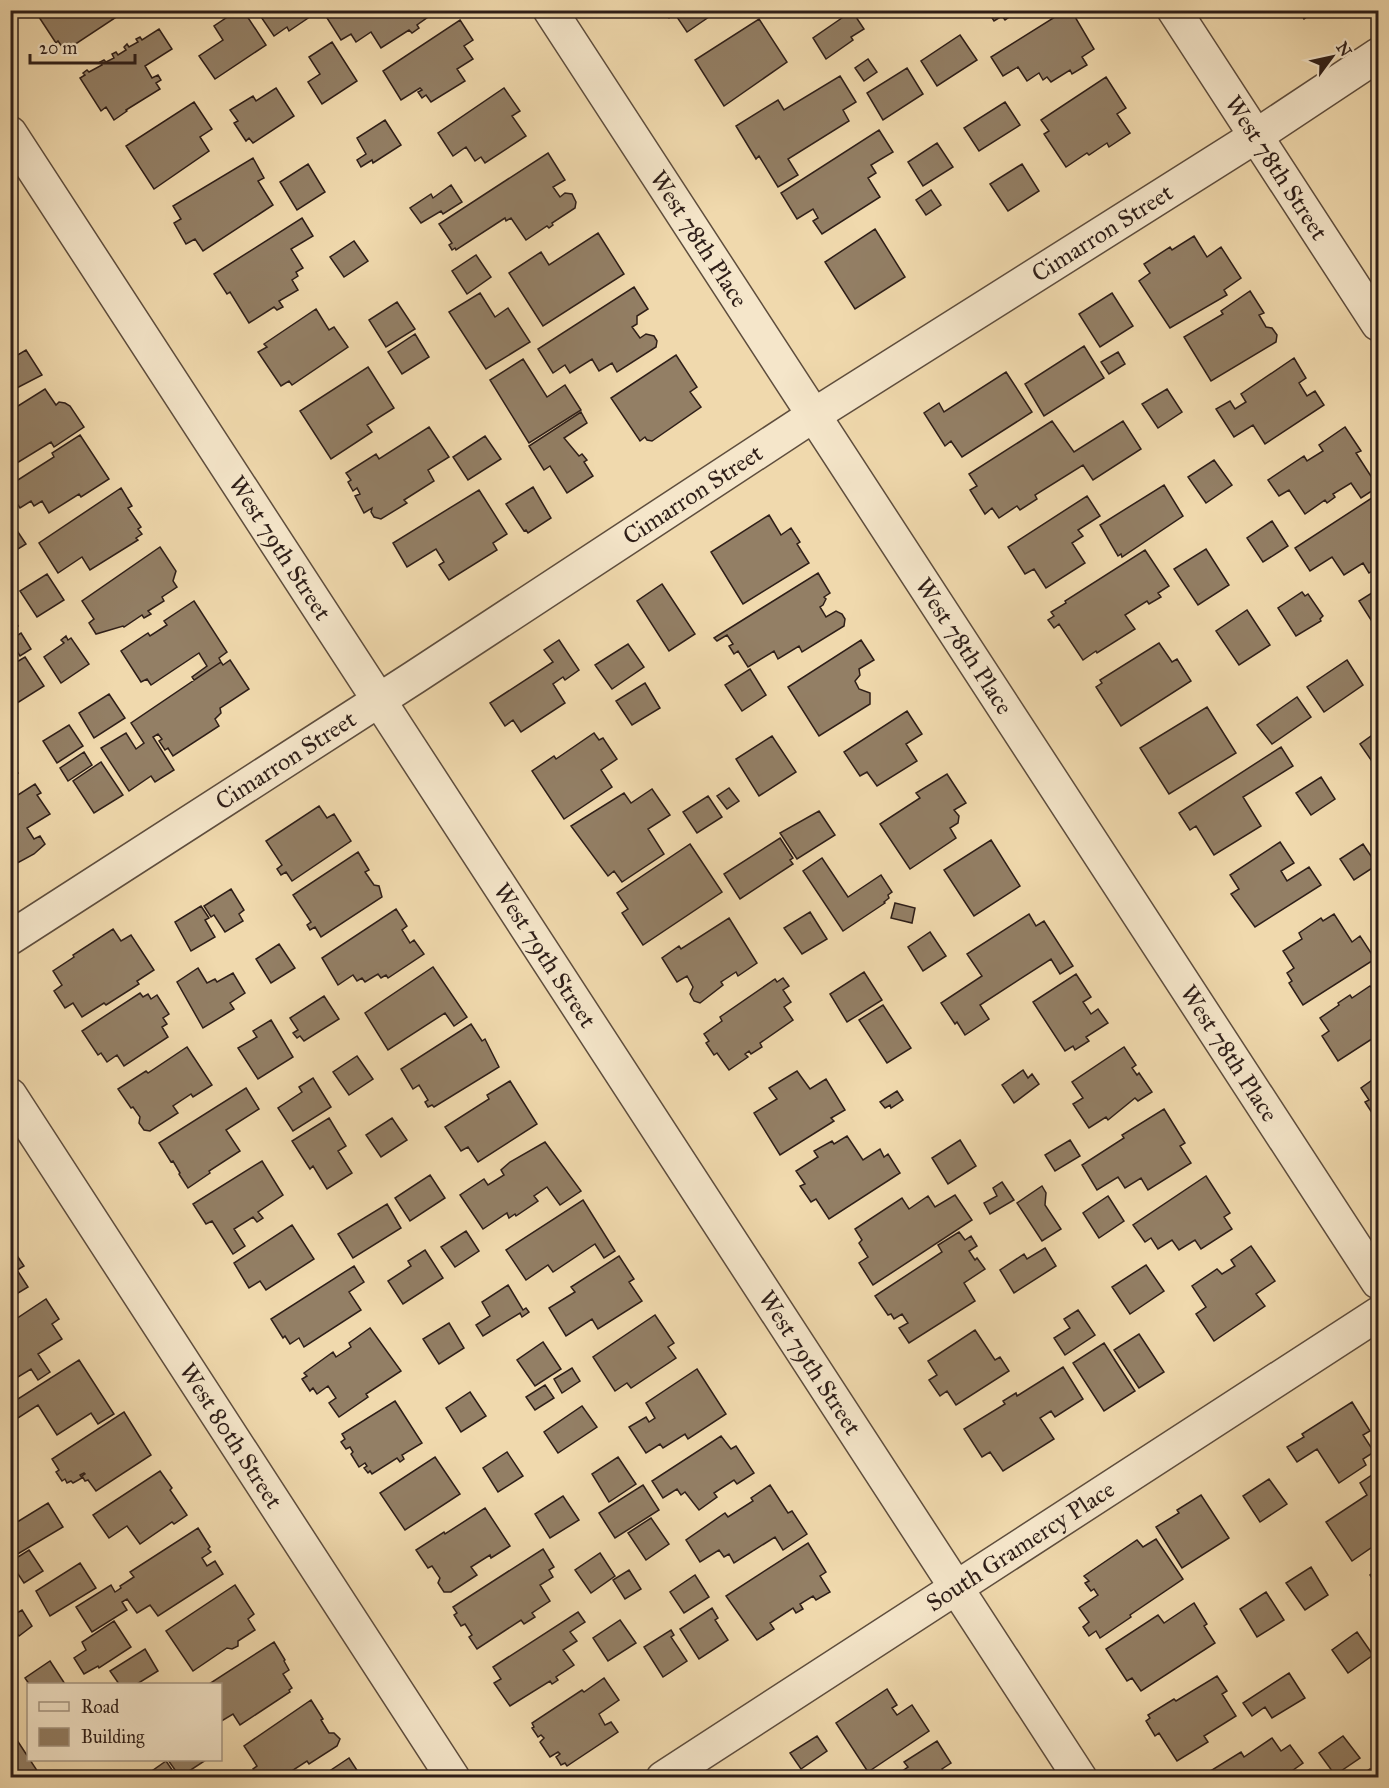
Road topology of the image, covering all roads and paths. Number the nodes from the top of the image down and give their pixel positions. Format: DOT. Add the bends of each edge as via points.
graph roads {
  1 [pos="550,10"];
  2 [pos="1174,10"];
  3 [pos="1378,55"];
  4 [pos="10,133"];
  5 [pos="1256,136"];
  6 [pos="1378,324"];
  7 [pos="814,415"];
  8 [pos="380,700"];
  9 [pos="10,938"];
  10 [pos="10,1095"];
  11 [pos="1378,1282"];
  12 [pos="1378,1314"];
  13 [pos="956,1587"];
  14 [pos="453,1778"];
  15 [pos="663,1778"];
  16 [pos="1080,1778"];
  1 -- 7 [label="street, West 78th Place"];
  2 -- 5 [label="street, West 78th Street"];
  3 -- 5 [label="street, Cimarron Street"];
  4 -- 8 [label="street, West 79th Street"];
  5 -- 6 [label="street, West 78th Street"];
  5 -- 7 [label="street, Cimarron Street"];
  7 -- 8 [label="street, Cimarron Street"];
  7 -- 11 [label="street, West 78th Place"];
  8 -- 9 [label="street, Cimarron Street"];
  8 -- 13 [label="street, West 79th Street"];
  10 -- 14 [label="street, West 80th Street"];
  12 -- 13 [label="street, South Gramercy Place"];
  13 -- 15 [label="street, South Gramercy Place"];
  13 -- 16 [label="street, West 79th Street"];
}
